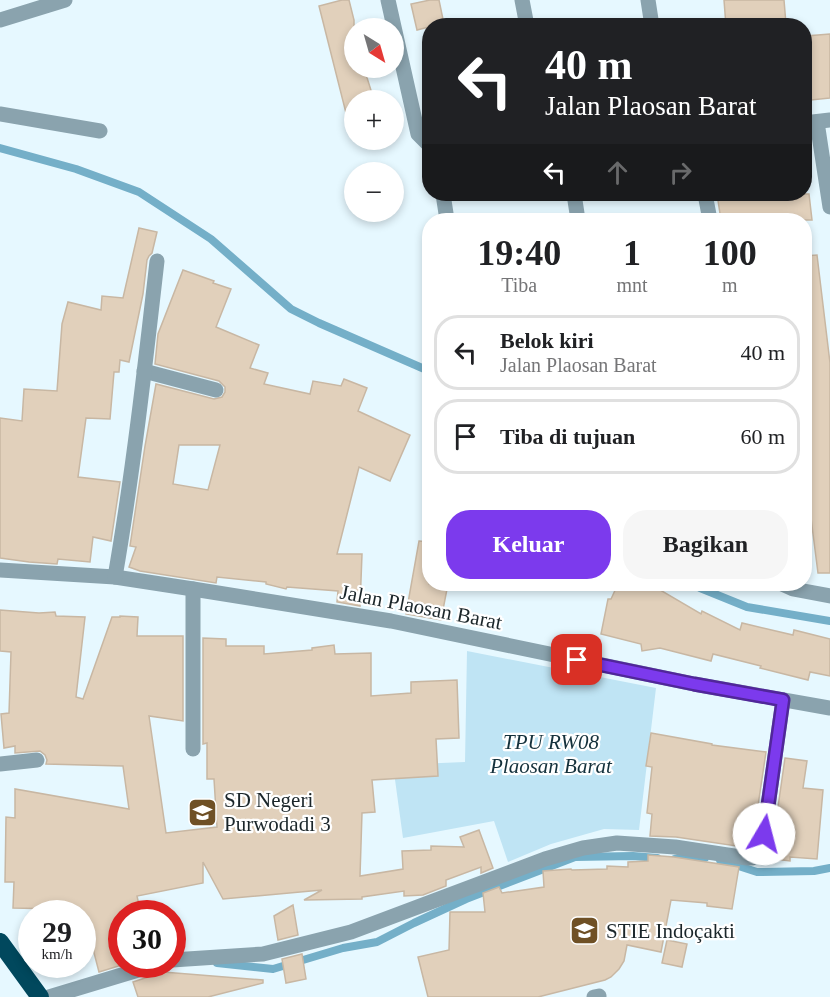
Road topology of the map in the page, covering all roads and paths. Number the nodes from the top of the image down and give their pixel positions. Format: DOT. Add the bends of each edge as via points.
graph roads {
  1 [pos="65,0"];
  2 [pos="388,0"];
  3 [pos="522,0"];
  4 [pos="648,0"];
  5 [pos="525,18"];
  6 [pos="651,18"];
  7 [pos="0,20"];
  8 [pos="0,114"];
  9 [pos="817,122"];
  10 [pos="100,132"];
  11 [pos="422,139"];
  12 [pos="830,207"];
  13 [pos="157,261"];
  14 [pos="144,371"];
  15 [pos="216,390"];
  16 [pos="0,570"];
  17 [pos="115,577"];
  18 [pos="193,589"];
  19 [pos="804,591"];
  20 [pos="830,596"];
  21 [pos="783,700"];
  22 [pos="830,708"];
  23 [pos="193,749"];
  24 [pos="37,760"];
  25 [pos="0,764"];
  26 [pos="0,942"];
  27 [pos="186,959"];
  28 [pos="108,977"];
  29 [pos="39,996"];
  1 -- 7 [label="street"];
  2 -- 11 [label="street" via="417,134"];
  3 -- 5 [label="street"];
  4 -- 6 [label="street"];
  8 -- 10 [label="street"];
  9 -- 12 [label="street"];
  13 -- 14 [label="street"];
  14 -- 15 [label="street"];
  14 -- 17 [label="street"];
  16 -- 17 [label="street, Jalan Plaosan Barat"];
  17 -- 18 [label="street, Jalan Plaosan Barat"];
  18 -- 21 [label="street, Jalan Plaosan Barat" via="391,621"];
  18 -- 23 [label="street"];
  19 -- 20 [label="street"];
  21 -- 22 [label="street, Jalan Plaosan Barat"];
  21 -- 27 [label="street" via="764,834 758,854 752,858 617,843 583,848 351,932 262,954"];
  24 -- 25 [label="street"];
  26 -- 29 [label="highway"];
  28 -- 29 [label="street"];
}
